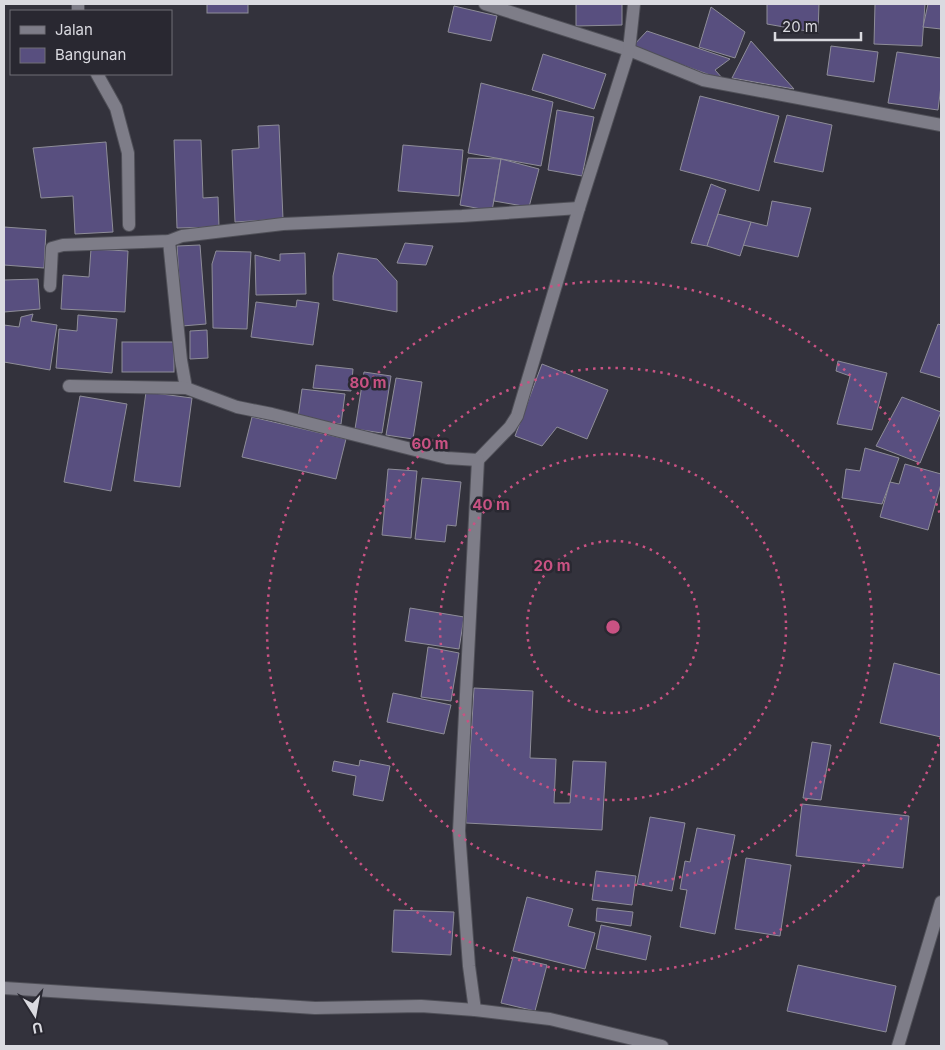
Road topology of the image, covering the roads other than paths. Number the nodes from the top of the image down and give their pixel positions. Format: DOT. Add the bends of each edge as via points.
graph roads {
  1 [pos="485,4"];
  2 [pos="634,4"];
  3 [pos="500,6"];
  4 [pos="629,50"];
  5 [pos="98,75"];
  6 [pos="941,125"];
  7 [pos="579,208"];
  8 [pos="129,225"];
  9 [pos="169,241"];
  10 [pos="50,286"];
  11 [pos="69,386"];
  12 [pos="186,388"];
  13 [pos="478,460"];
  14 [pos="941,902"];
  15 [pos="4,988"];
  16 [pos="475,1010"];
  17 [pos="662,1046"];
  18 [pos="898,1046"];
  1 -- 3 [label="street"];
  2 -- 4 [label="street"];
  3 -- 4 [label="street"];
  4 -- 6 [label="street" via="703,80"];
  4 -- 7 [label="street"];
  5 -- 8 [label="street" via="116,108 128,153"];
  7 -- 9 [label="street" via="283,224 182,236"];
  7 -- 13 [label="street" via="517,416"];
  9 -- 10 [label="street" via="52,248"];
  9 -- 12 [label="street"];
  11 -- 12 [label="street"];
  12 -- 13 [label="street" via="237,407 447,458"];
  13 -- 16 [label="street" via="459,831"];
  14 -- 18 [label="street"];
  15 -- 16 [label="street" via="315,1008 421,1006"];
  16 -- 17 [label="street" via="550,1019"];
}
